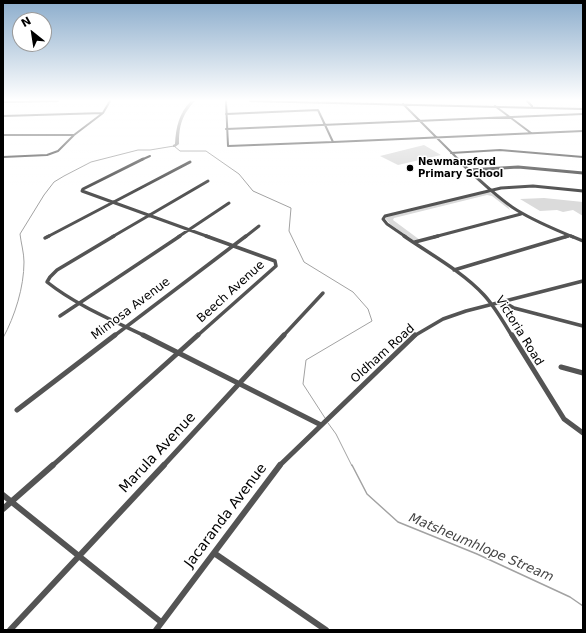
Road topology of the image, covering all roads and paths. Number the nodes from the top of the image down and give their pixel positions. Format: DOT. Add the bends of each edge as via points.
graph roads {
  1 [pos="80,131"];
  2 [pos="226,131"];
  3 [pos="328,131"];
  4 [pos="427,131"];
  5 [pos="529,131"];
  6 [pos="583,131"];
  7 [pos="532,133"];
  8 [pos="3,135"];
  9 [pos="74,135"];
  10 [pos="434,138"];
  11 [pos="333,142"];
  12 [pos="451,154"];
  13 [pos="3,156"];
  14 [pos="150,156"];
  15 [pos="583,157"];
  16 [pos="190,162"];
  17 [pos="469,170"];
  18 [pos="583,173"];
  19 [pos="208,180"];
  20 [pos="490,190"];
  21 [pos="583,191"];
  22 [pos="112,202"];
  23 [pos="229,203"];
  24 [pos="521,214"];
  25 [pos="147,216"];
  26 [pos="259,226"];
  27 [pos="189,230"];
  28 [pos="569,236"];
  29 [pos="583,237"];
  30 [pos="45,238"];
  31 [pos="577,239"];
  32 [pos="583,241"];
  33 [pos="415,242"];
  34 [pos="232,246"];
  35 [pos="454,270"];
  36 [pos="583,281"];
  37 [pos="323,293"];
  38 [pos="502,301"];
  39 [pos="79,303"];
  40 [pos="491,304"];
  41 [pos="60,316"];
  42 [pos="126,326"];
  43 [pos="583,326"];
  44 [pos="178,353"];
  45 [pos="561,367"];
  46 [pos="583,373"];
  47 [pos="240,384"];
  48 [pos="17,410"];
  49 [pos="322,424"];
  50 [pos="583,433"];
  51 [pos="3,495"];
  52 [pos="11,502"];
  53 [pos="3,509"];
  54 [pos="214,553"];
  55 [pos="77,556"];
  56 [pos="161,622"];
  57 [pos="10,630"];
  58 [pos="156,630"];
  59 [pos="326,630"];
  1 -- 9 [label="street"];
  2 -- 11 [label="street" via="229,147"];
  3 -- 11 [label="street"];
  4 -- 10 [label="street"];
  5 -- 7 [label="street"];
  6 -- 7 [label="street"];
  7 -- 10 [label="street"];
  8 -- 9 [label="street"];
  9 -- 13 [label="street" via="56,152 47,155"];
  10 -- 11 [label="street"];
  10 -- 12 [label="street"];
  12 -- 15 [label="street" via="500,150"];
  12 -- 17 [label="street"];
  14 -- 22 [label="street, Beech Avenue" via="82,190"];
  16 -- 22 [label="street"];
  17 -- 18 [label="street" via="514,167"];
  17 -- 20 [label="street"];
  19 -- 25 [label="street"];
  20 -- 21 [label="street" via="527,186"];
  20 -- 24 [label="street"];
  20 -- 33 [label="street, Victoria Road" via="387,215 383,219"];
  22 -- 25 [label="street, Beech Avenue"];
  22 -- 30 [label="street"];
  23 -- 27 [label="street"];
  24 -- 28 [label="street"];
  24 -- 33 [label="street"];
  25 -- 27 [label="street, Beech Avenue"];
  25 -- 39 [label="street" via="66,264 48,279 48,284"];
  26 -- 34 [label="street, Mimosa Avenue"];
  27 -- 34 [label="street, Beech Avenue"];
  27 -- 39 [label="street"];
  28 -- 31 [label="street"];
  28 -- 35 [label="street"];
  29 -- 31 [label="street"];
  31 -- 32 [label="street"];
  33 -- 35 [label="street, Victoria Road"];
  34 -- 42 [label="street, Mimosa Avenue"];
  34 -- 44 [label="street, Beech Avenue" via="275,261 276,266"];
  35 -- 40 [label="street, Victoria Road"];
  36 -- 38 [label="street, Oldham Road"];
  37 -- 47 [label="street, Marula Avenue"];
  38 -- 40 [label="street, Oldham Road"];
  38 -- 43 [label="street" via="514,308"];
  39 -- 41 [label="street"];
  39 -- 42 [label="street"];
  40 -- 49 [label="street, Oldham Road" via="454,314 416,335"];
  40 -- 50 [label="street, Victoria Road" via="558,412"];
  42 -- 44 [label="street"];
  42 -- 48 [label="street, Mimosa Avenue"];
  44 -- 47 [label="street"];
  44 -- 52 [label="street, Beech Avenue"];
  45 -- 46 [label="street"];
  47 -- 49 [label="street"];
  47 -- 55 [label="street, Marula Avenue"];
  49 -- 54 [label="street, Jacaranda Avenue" via="282,462"];
  51 -- 52 [label="street"];
  52 -- 53 [label="street, Beech Avenue"];
  52 -- 55 [label="street"];
  54 -- 56 [label="street, Jacaranda Avenue"];
  54 -- 59 [label="street"];
  55 -- 56 [label="street"];
  55 -- 57 [label="street, Marula Avenue"];
  56 -- 58 [label="street, Jacaranda Avenue"];
}
